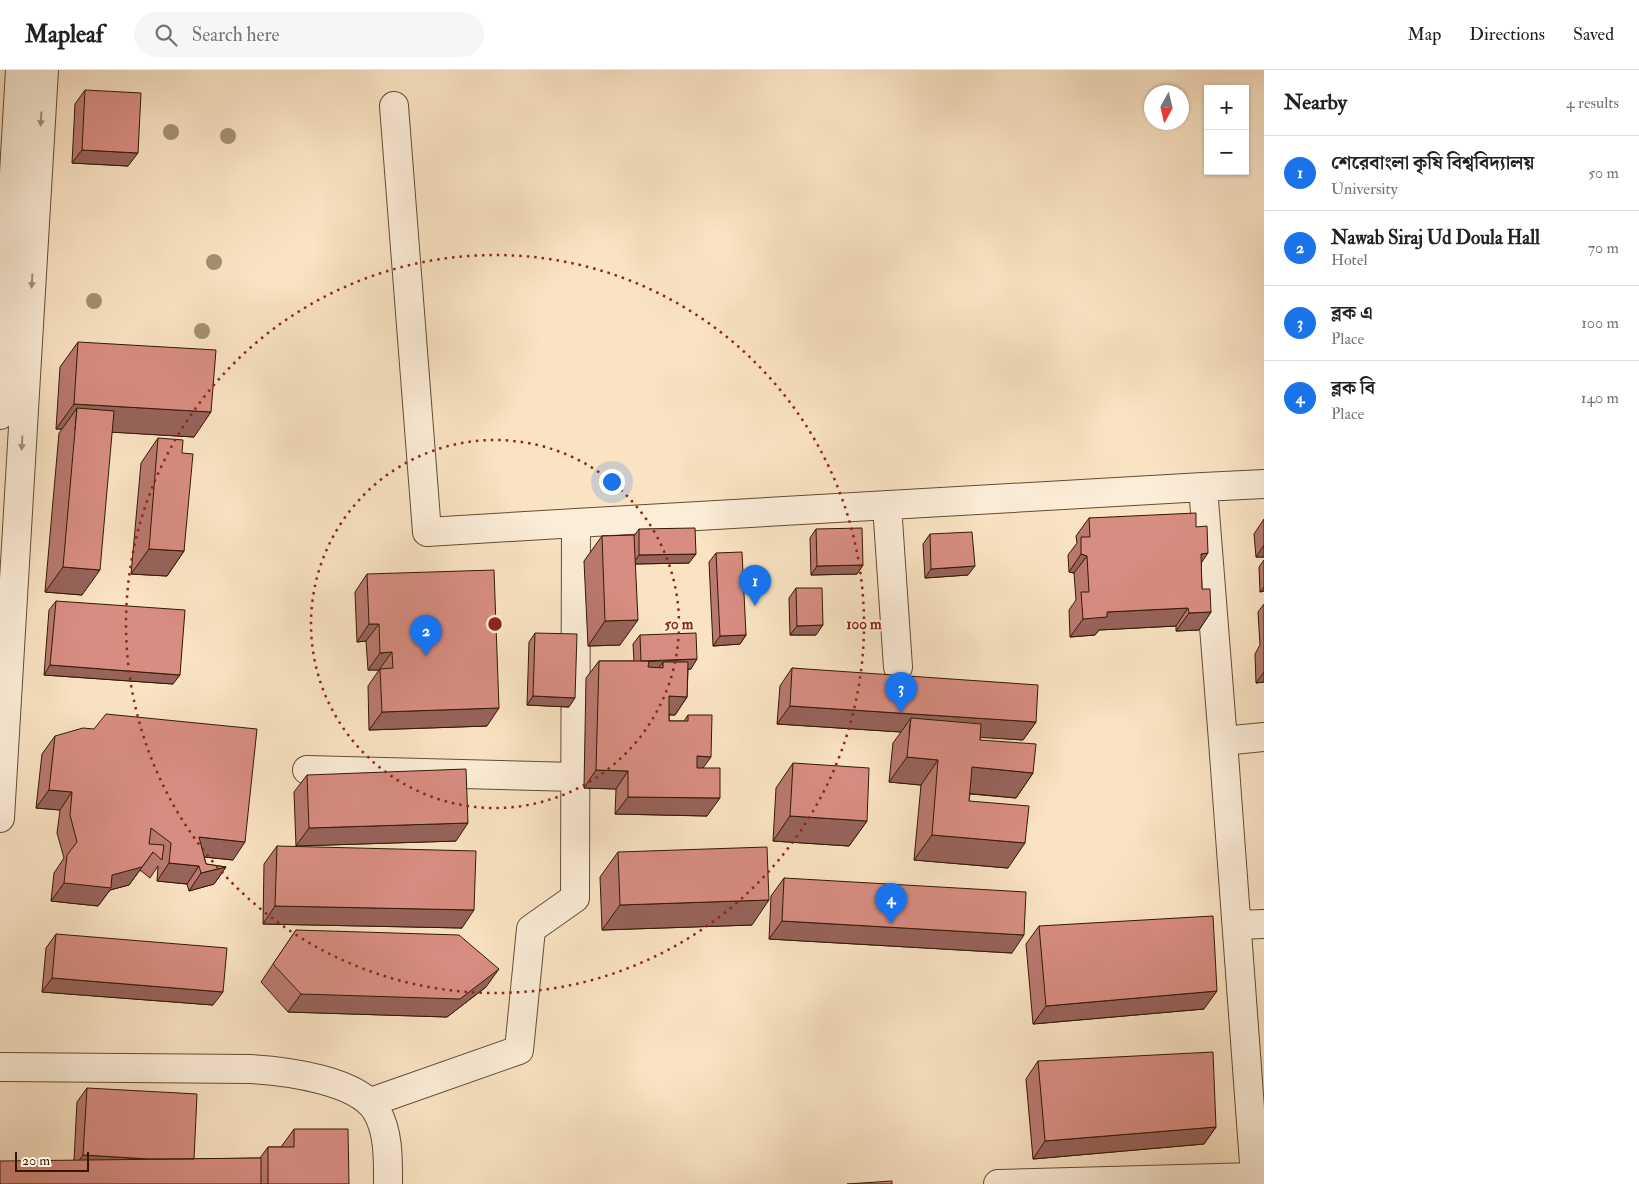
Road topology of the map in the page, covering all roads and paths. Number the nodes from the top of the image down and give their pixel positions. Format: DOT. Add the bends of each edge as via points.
graph roads {
  1 [pos="20,70"];
  2 [pos="44,70"];
  3 [pos="394,106"];
  4 [pos="0,415"];
  5 [pos="1264,484"];
  6 [pos="1203,487"];
  7 [pos="887,506"];
  8 [pos="576,523"];
  9 [pos="898,667"];
  10 [pos="1264,737"];
  11 [pos="1223,741"];
  12 [pos="307,770"];
  13 [pos="575,777"];
  14 [pos="0,818"];
  15 [pos="1264,924"];
  16 [pos="1237,925"];
  17 [pos="0,1066"];
  18 [pos="371,1102"];
  19 [pos="1259,1166"];
  20 [pos="1079,1183"];
  21 [pos="388,1184"];
  22 [pos="998,1184"];
  1 -- 4 [label="street"];
  2 -- 14 [label="street, one-way"];
  3 -- 8 [label="street" via="427,532"];
  5 -- 6 [label="street"];
  6 -- 7 [label="street"];
  6 -- 11 [label="street"];
  7 -- 8 [label="street"];
  7 -- 9 [label="street"];
  8 -- 13 [label="street"];
  10 -- 11 [label="street"];
  11 -- 16 [label="street"];
  12 -- 13 [label="street"];
  13 -- 18 [label="street" via="575,898 532,929 519,1050"];
  15 -- 16 [label="street"];
  16 -- 19 [label="street"];
  17 -- 18 [label="street" via="284,1071 316,1078 360,1094"];
  18 -- 21 [label="street" via="382,1124 388,1153"];
  19 -- 20 [label="street" via="1255,1177"];
  20 -- 22 [label="street"];
}
